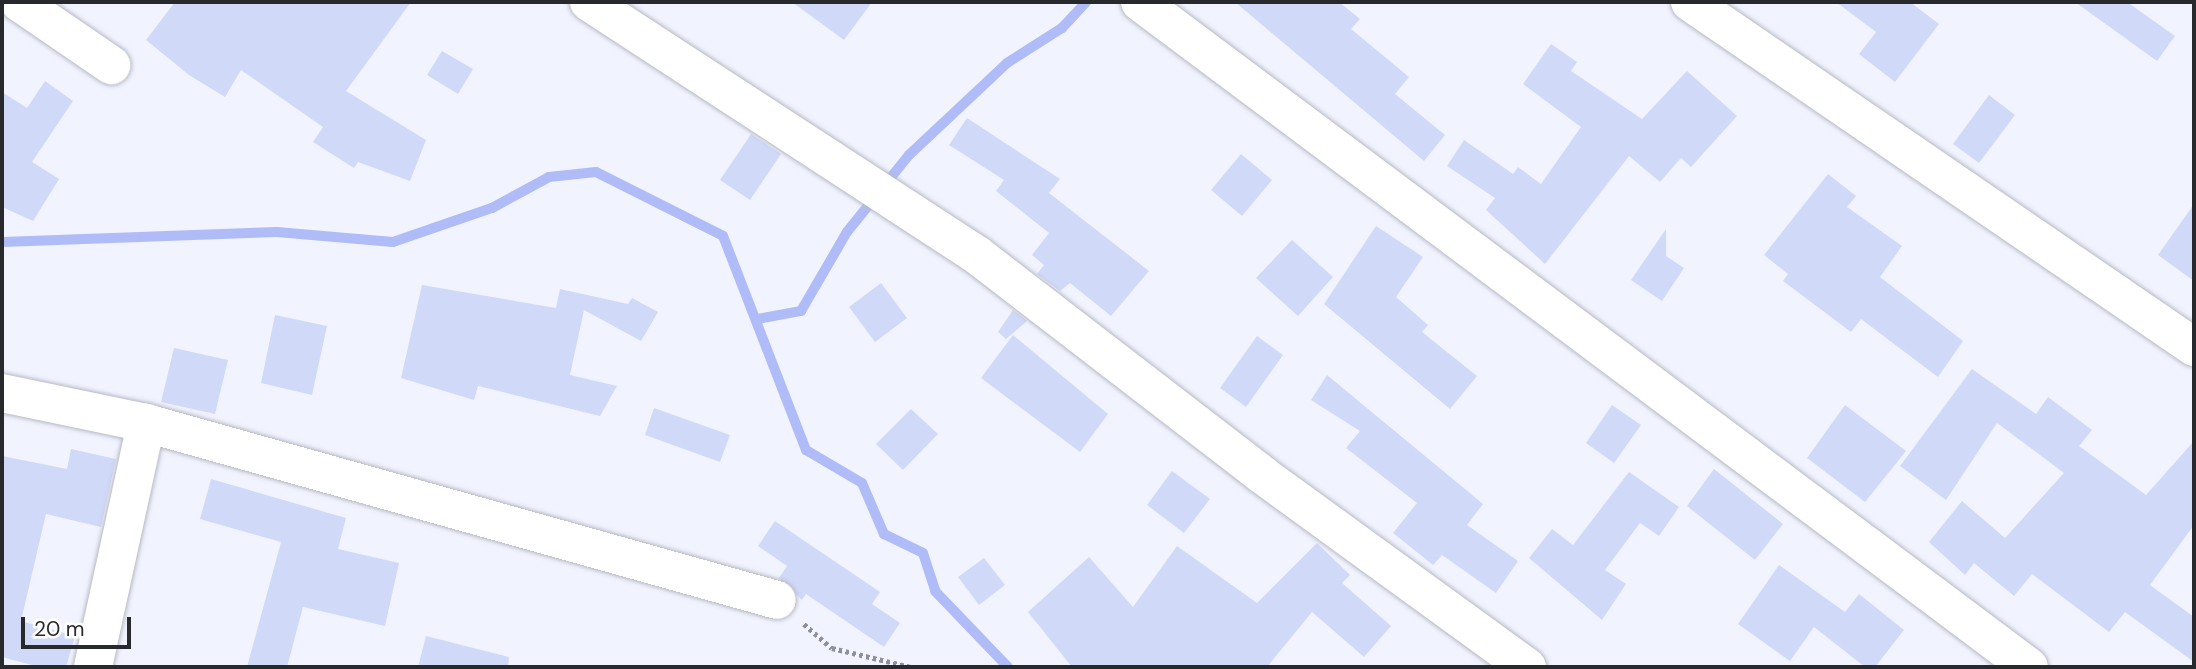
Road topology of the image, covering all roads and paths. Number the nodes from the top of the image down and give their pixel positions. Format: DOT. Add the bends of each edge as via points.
graph roads {
  1 [pos="19,2"];
  2 [pos="589,2"];
  3 [pos="1140,2"];
  4 [pos="1690,2"];
  5 [pos="111,65"];
  6 [pos="2194,347"];
  7 [pos="2,393"];
  8 [pos="146,423"];
  9 [pos="776,600"];
  10 [pos="93,667"];
  11 [pos="911,667"];
  12 [pos="1527,667"];
  13 [pos="2029,667"];
  1 -- 5 [label="street"];
  2 -- 12 [label="street" via="977,254 1261,474"];
  3 -- 13 [label="street"];
  4 -- 6 [label="street"];
  7 -- 8 [label="street"];
  8 -- 9 [label="street"];
  8 -- 10 [label="street"];
  9 -- 11 [label="path" via="832,648"];
}
